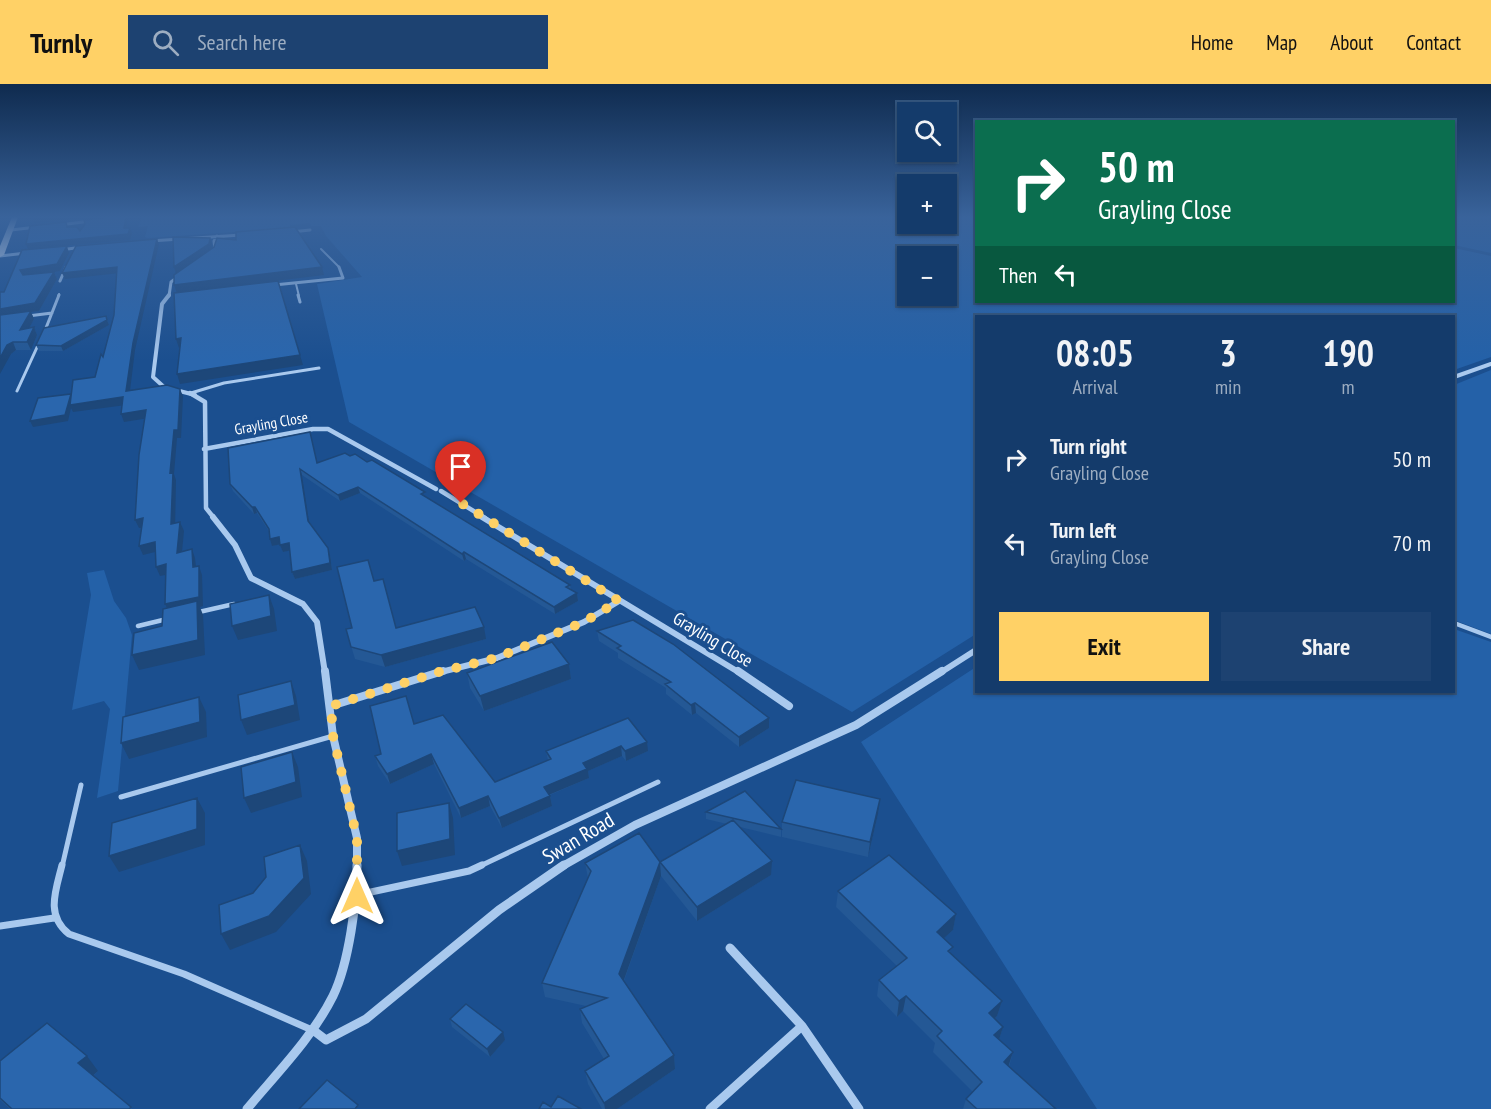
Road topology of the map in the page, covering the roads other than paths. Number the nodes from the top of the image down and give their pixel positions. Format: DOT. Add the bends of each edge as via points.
graph roads {
  1 [pos="337,265"];
  2 [pos="67,266"];
  3 [pos="339,267"];
  4 [pos="188,269"];
  5 [pos="62,275"];
  6 [pos="53,276"];
  7 [pos="60,281"];
  8 [pos="296,284"];
  9 [pos="272,286"];
  10 [pos="59,294"];
  11 [pos="181,296"];
  12 [pos="169,298"];
  13 [pos="300,302"];
  14 [pos="52,313"];
  15 [pos="21,317"];
  16 [pos="1491,364"];
  17 [pos="319,368"];
  18 [pos="1455,377"];
  19 [pos="18,391"];
  20 [pos="191,393"];
  21 [pos="204,449"];
  22 [pos="280,592"];
  23 [pos="270,595"];
  24 [pos="619,601"];
  25 [pos="238,603"];
  26 [pos="194,613"];
  27 [pos="171,618"];
  28 [pos="1455,623"];
  29 [pos="138,626"];
  30 [pos="1491,637"];
  31 [pos="975,651"];
  32 [pos="331,706"];
  33 [pos="789,706"];
  34 [pos="333,736"];
  35 [pos="658,782"];
  36 [pos="81,785"];
  37 [pos="122,797"];
  38 [pos="357,896"];
  39 [pos="54,918"];
  40 [pos="0,926"];
  41 [pos="730,948"];
  42 [pos="802,1026"];
  43 [pos="313,1030"];
  44 [pos="247,1109"];
  45 [pos="710,1109"];
  46 [pos="859,1109"];
  1 -- 3 [label="lane"];
  2 -- 5 [label="street"];
  3 -- 8 [label="street" via="343,278"];
  4 -- 12 [label="street" via="171,282"];
  5 -- 6 [label="street"];
  5 -- 7 [label="street"];
  8 -- 9 [label="street"];
  8 -- 13 [label="lane"];
  10 -- 14 [label="lane"];
  11 -- 12 [label="street"];
  12 -- 20 [label="street" via="162,304 153,377 162,386"];
  14 -- 15 [label="lane"];
  14 -- 19 [label="lane"];
  16 -- 18 [label="street"];
  17 -- 20 [label="lane" via="224,383"];
  20 -- 21 [label="street" via="205,402"];
  21 -- 22 [label="street" via="206,508 235,545 251,578"];
  21 -- 24 [label="street, Grayling Close" via="328,429 438,490"];
  22 -- 23 [label="lane"];
  22 -- 32 [label="street" via="303,604 317,622"];
  24 -- 32 [label="street" via="576,626 496,658"];
  24 -- 33 [label="street, Grayling Close" via="708,651"];
  25 -- 26 [label="lane"];
  27 -- 29 [label="lane"];
  28 -- 30 [label="lane"];
  31 -- 43 [label="street, Swan Road" via="856,725 635,825 568,862 499,910 366,1019 326,1040"];
  32 -- 34 [label="street"];
  34 -- 37 [label="lane"];
  34 -- 38 [label="street" via="357,838"];
  35 -- 38 [label="lane" via="469,871"];
  36 -- 39 [label="lane" via="53,903"];
  38 -- 43 [label="street" via="334,994"];
  39 -- 40 [label="lane"];
  39 -- 43 [label="lane" via="69,934 184,974"];
  41 -- 42 [label="street"];
  42 -- 45 [label="street"];
  42 -- 46 [label="street"];
  43 -- 44 [label="street"];
}
